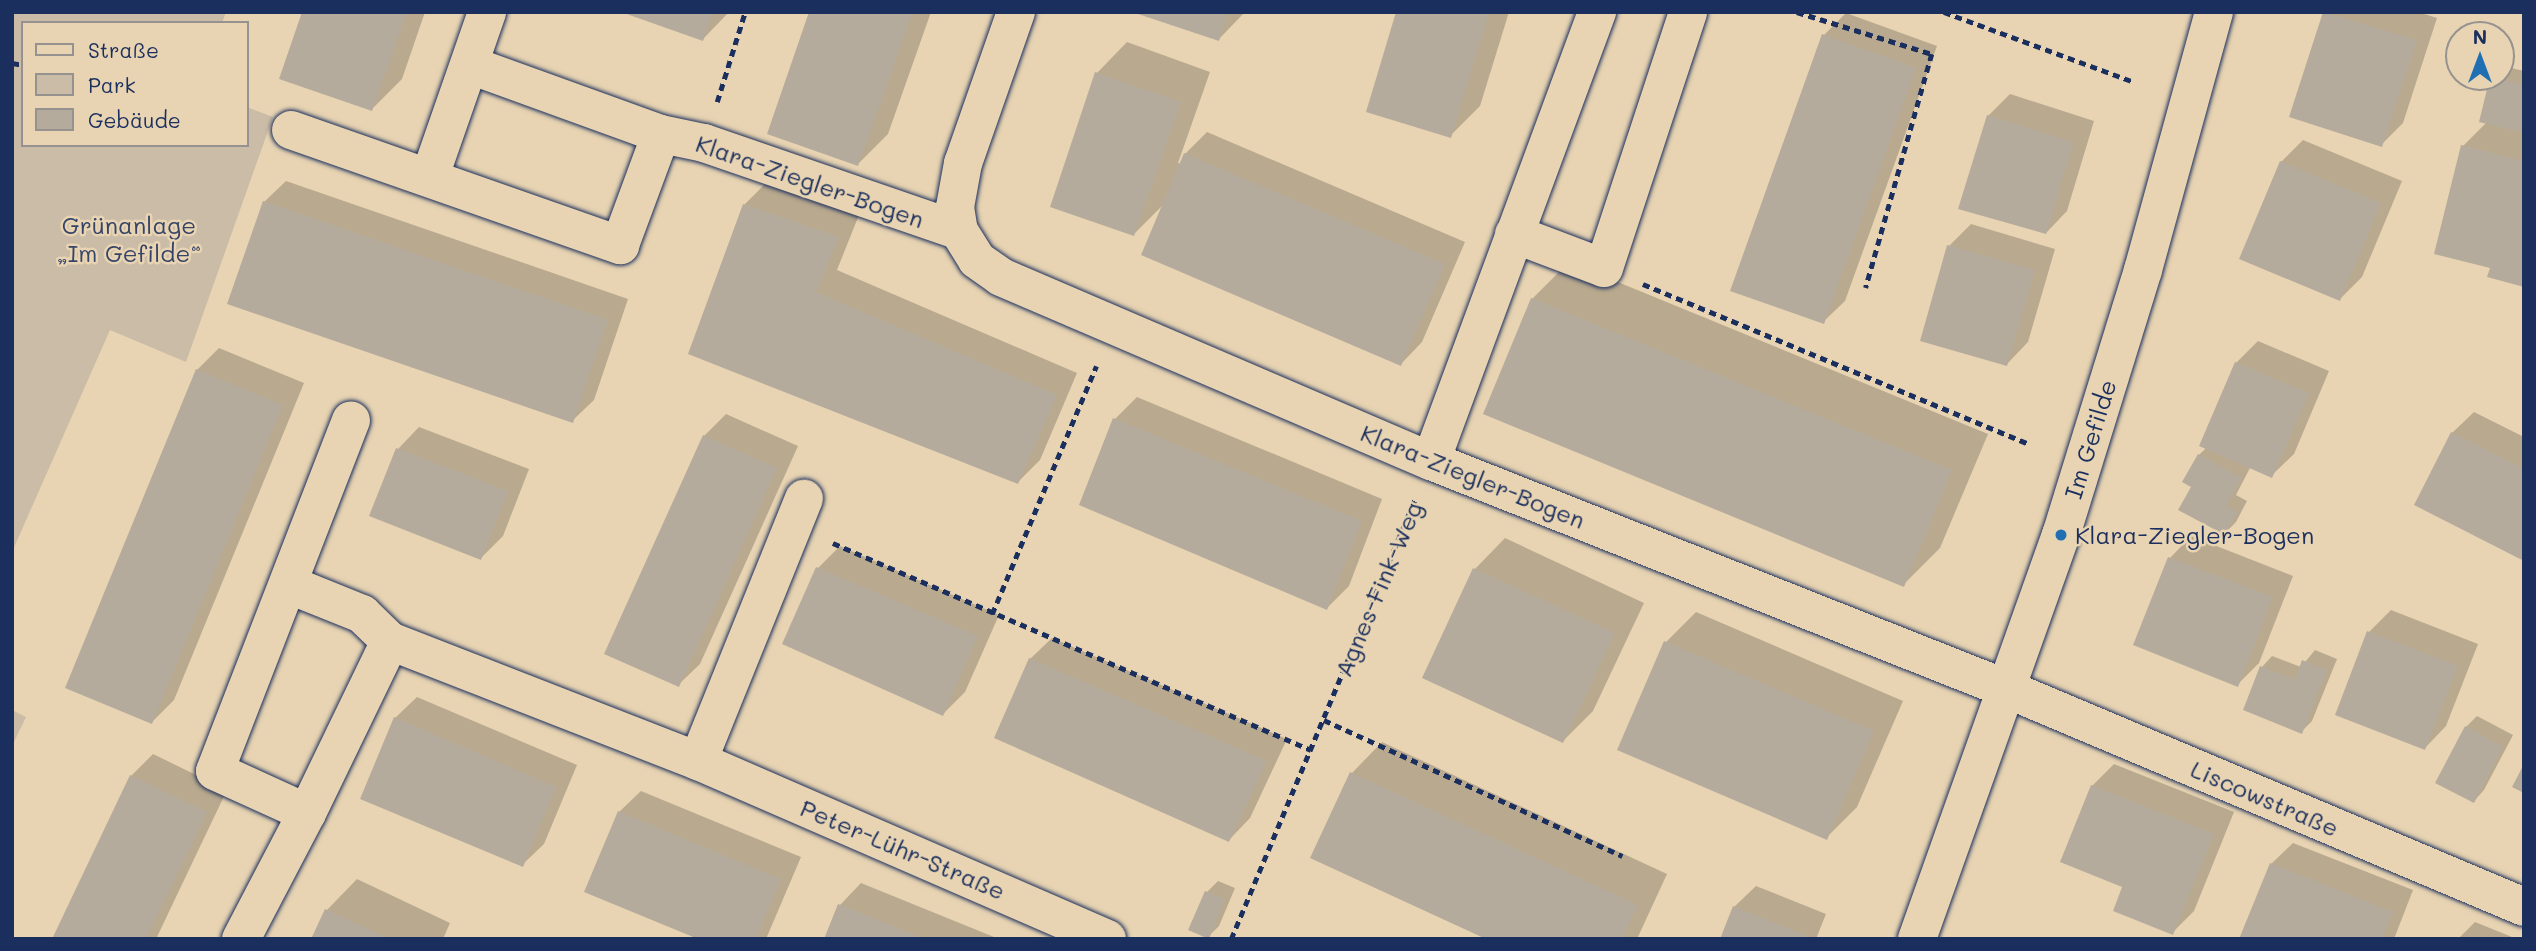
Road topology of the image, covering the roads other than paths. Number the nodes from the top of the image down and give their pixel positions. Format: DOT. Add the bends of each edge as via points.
graph roads {
  1 [pos="487,12"];
  2 [pos="1016,12"];
  3 [pos="1597,12"];
  4 [pos="1688,12"];
  5 [pos="2214,12"];
  6 [pos="470,65"];
  7 [pos="292,130"];
  8 [pos="661,134"];
  9 [pos="430,176"];
  10 [pos="959,231"];
  11 [pos="1514,234"];
  12 [pos="351,420"];
  13 [pos="1431,461"];
  14 [pos="799,512"];
  15 [pos="290,584"];
  16 [pos="390,641"];
  17 [pos="2007,689"];
  18 [pos="698,761"];
  19 [pos="307,813"];
  20 [pos="2524,907"];
  21 [pos="1067,930"];
  22 [pos="241,939"];
  23 [pos="1107,939"];
  24 [pos="1917,939"];
  1 -- 6 [label="street"];
  2 -- 10 [label="street, Klara-Ziegler-Bogen" via="963,163 956,207"];
  3 -- 11 [label="street"];
  4 -- 11 [label="street" via="1604,268"];
  5 -- 17 [label="street, Im Gefilde" via="2135,296 2061,535"];
  6 -- 8 [label="street, Klara-Ziegler-Bogen"];
  6 -- 9 [label="street"];
  7 -- 9 [label="street"];
  8 -- 9 [label="street" via="620,245"];
  8 -- 10 [label="street, Klara-Ziegler-Bogen" via="704,143"];
  10 -- 13 [label="street, Klara-Ziegler-Bogen" via="977,260 1001,277"];
  11 -- 13 [label="street"];
  12 -- 15 [label="street"];
  13 -- 17 [label="street, Klara-Ziegler-Bogen"];
  14 -- 18 [label="street"];
  15 -- 16 [label="street" via="362,614"];
  15 -- 19 [label="street" via="215,771"];
  16 -- 18 [label="street, Peter-Lühr-Straße"];
  16 -- 19 [label="street"];
  17 -- 20 [label="street, Liscowstraße"];
  17 -- 24 [label="street, Im Gefilde"];
  18 -- 21 [label="street, Peter-Lühr-Straße"];
  19 -- 22 [label="street"];
  21 -- 23 [label="street, Peter-Lühr-Straße"];
}
